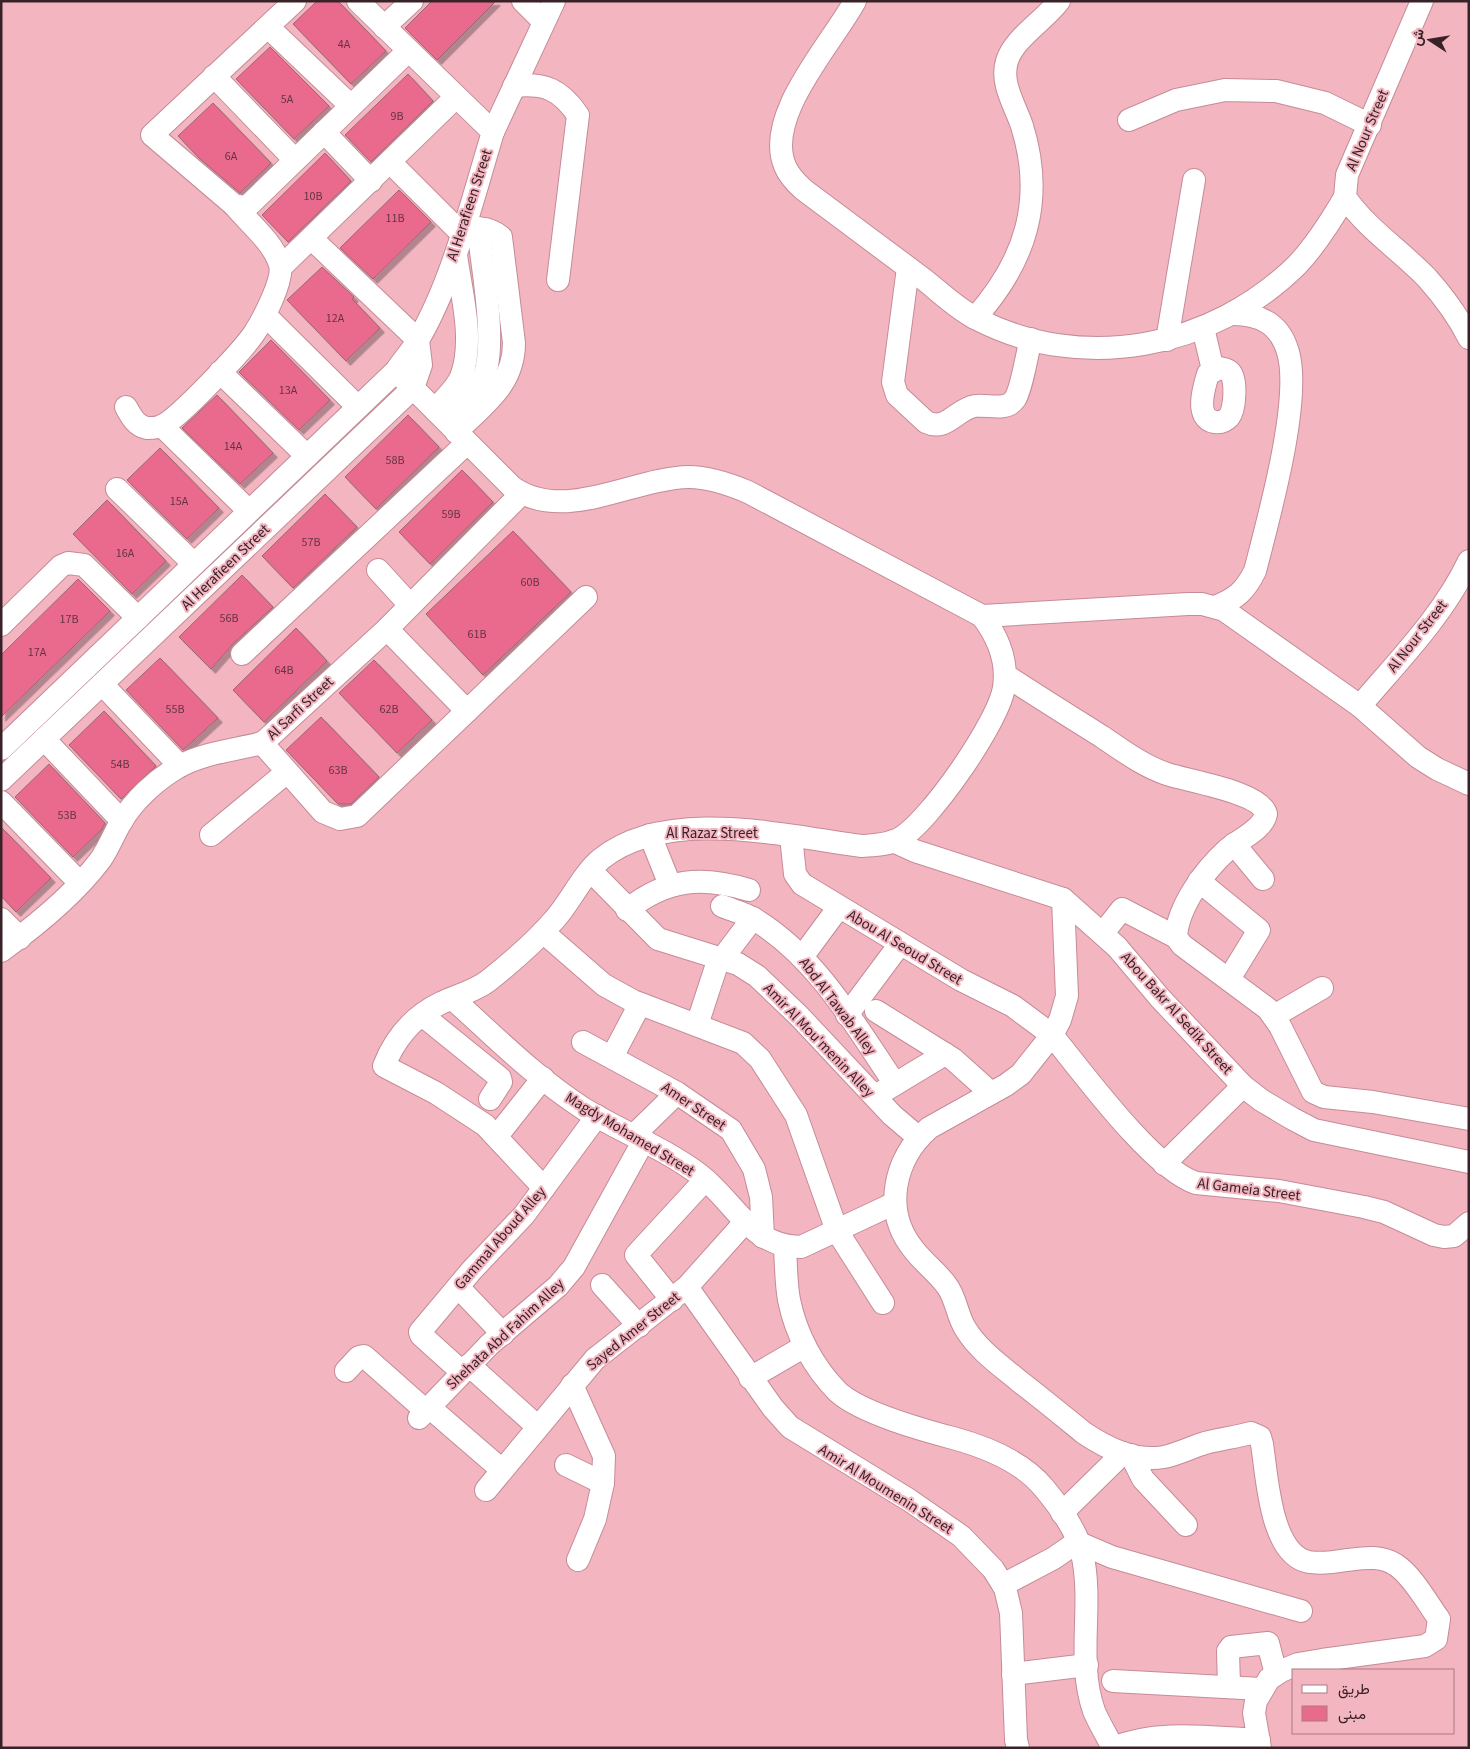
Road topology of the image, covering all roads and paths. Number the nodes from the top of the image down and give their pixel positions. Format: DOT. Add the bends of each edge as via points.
graph roads {
  1 [pos="295,1"];
  2 [pos="358,1"];
  3 [pos="412,1"];
  4 [pos="523,1"];
  5 [pos="554,1"];
  6 [pos="855,1"];
  7 [pos="1058,1"];
  8 [pos="1422,1"];
  9 [pos="543,21"];
  10 [pos="268,27"];
  11 [pos="384,27"];
  12 [pos="408,51"];
  13 [pos="214,76"];
  14 [pos="514,86"];
  15 [pos="456,97"];
  16 [pos="351,106"];
  17 [pos="1130,120"];
  18 [pos="1370,125"];
  19 [pos="324,132"];
  20 [pos="493,132"];
  21 [pos="295,160"];
  22 [pos="390,162"];
  23 [pos="1194,180"];
  24 [pos="371,181"];
  25 [pos="1345,197"];
  26 [pos="234,205"];
  27 [pos="465,238"];
  28 [pos="312,239"];
  29 [pos="281,267"];
  30 [pos="908,268"];
  31 [pos="558,280"];
  32 [pos="1233,314"];
  33 [pos="265,315"];
  34 [pos="975,318"];
  35 [pos="1203,328"];
  36 [pos="1469,338"];
  37 [pos="1031,339"];
  38 [pos="418,340"];
  39 [pos="1167,340"];
  40 [pos="1213,370"];
  41 [pos="396,371"];
  42 [pos="220,372"];
  43 [pos="413,388"];
  44 [pos="126,407"];
  45 [pos="358,407"];
  46 [pos="162,426"];
  47 [pos="451,426"];
  48 [pos="307,456"];
  49 [pos="117,489"];
  50 [pos="522,494"];
  51 [pos="249,511"];
  52 [pos="1469,561"];
  53 [pos="194,564"];
  54 [pos="378,570"];
  55 [pos="586,597"];
  56 [pos="410,605"];
  57 [pos="1215,607"];
  58 [pos="982,616"];
  59 [pos="138,618"];
  60 [pos="1,625"];
  61 [pos="386,628"];
  62 [pos="242,654"];
  63 [pos="1005,675"];
  64 [pos="102,684"];
  65 [pos="1360,706"];
  66 [pos="467,711"];
  67 [pos="44,739"];
  68 [pos="262,743"];
  69 [pos="1,749"];
  70 [pos="180,766"];
  71 [pos="287,772"];
  72 [pos="1,780"];
  73 [pos="1469,784"];
  74 [pos="1,802"];
  75 [pos="122,821"];
  76 [pos="211,835"];
  77 [pos="650,835"];
  78 [pos="791,836"];
  79 [pos="893,841"];
  80 [pos="1234,844"];
  81 [pos="591,871"];
  82 [pos="1263,879"];
  83 [pos="1199,881"];
  84 [pos="80,883"];
  85 [pos="670,885"];
  86 [pos="749,890"];
  87 [pos="1062,899"];
  88 [pos="722,906"];
  89 [pos="838,907"];
  90 [pos="627,910"];
  91 [pos="753,918"];
  92 [pos="1,919"];
  93 [pos="543,932"];
  94 [pos="1103,933"];
  95 [pos="1176,936"];
  96 [pos="20,938"];
  97 [pos="900,944"];
  98 [pos="1,951"];
  99 [pos="802,957"];
  100 [pos="720,959"];
  101 [pos="1229,979"];
  102 [pos="1322,988"];
  103 [pos="453,999"];
  104 [pos="640,1004"];
  105 [pos="876,1011"];
  106 [pos="422,1015"];
  107 [pos="847,1015"];
  108 [pos="1274,1016"];
  109 [pos="697,1025"];
  110 [pos="1052,1035"];
  111 [pos="583,1042"];
  112 [pos="945,1054"];
  113 [pos="612,1057"];
  114 [pos="543,1078"];
  115 [pos="895,1084"];
  116 [pos="1243,1086"];
  117 [pos="677,1093"];
  118 [pos="991,1093"];
  119 [pos="874,1097"];
  120 [pos="490,1099"];
  121 [pos="597,1116"];
  122 [pos="1469,1119"];
  123 [pos="496,1136"];
  124 [pos="639,1137"];
  125 [pos="918,1138"];
  126 [pos="1469,1162"];
  127 [pos="1164,1164"];
  128 [pos="705,1180"];
  129 [pos="544,1188"];
  130 [pos="895,1203"];
  131 [pos="746,1221"];
  132 [pos="1469,1223"];
  133 [pos="837,1231"];
  134 [pos="763,1237"];
  135 [pos="785,1247"];
  136 [pos="602,1285"];
  137 [pos="458,1287"];
  138 [pos="679,1293"];
  139 [pos="883,1303"];
  140 [pos="638,1326"];
  141 [pos="503,1334"];
  142 [pos="805,1346"];
  143 [pos="465,1369"];
  144 [pos="346,1371"];
  145 [pos="750,1378"];
  146 [pos="572,1385"];
  147 [pos="424,1412"];
  148 [pos="538,1427"];
  149 [pos="1127,1454"];
  150 [pos="566,1465"];
  151 [pos="502,1470"];
  152 [pos="603,1484"];
  153 [pos="486,1490"];
  154 [pos="1062,1513"];
  155 [pos="1186,1525"];
  156 [pos="1077,1542"];
  157 [pos="578,1560"];
  158 [pos="1003,1586"];
  159 [pos="1301,1611"];
  160 [pos="1087,1665"];
  161 [pos="1014,1674"];
  162 [pos="1113,1682"];
  163 [pos="1269,1682"];
  164 [pos="1229,1686"];
  165 [pos="1160,1742"];
  166 [pos="1259,1744"];
  167 [pos="1018,1748"];
  168 [pos="1113,1748"];
  1 -- 10 [label="street"];
  2 -- 11 [label="street, Al Herafieen Street"];
  3 -- 11 [label="street"];
  4 -- 9 [label="street"];
  5 -- 9 [label="street"];
  6 -- 30 [label="street" via="785,115 780,150 790,177 804,190"];
  7 -- 34 [label="street" via="1018,42 1006,62 1007,85 1029,154 1030,213 1012,269 996,295"];
  8 -- 18 [label="street, Al Nour Street"];
  9 -- 14 [label="street"];
  10 -- 13 [label="street"];
  10 -- 16 [label="street"];
  11 -- 12 [label="street, Al Herafieen Street"];
  12 -- 15 [label="street, Al Herafieen Street"];
  12 -- 16 [label="street"];
  13 -- 21 [label="street"];
  13 -- 26 [label="street" via="152,135"];
  14 -- 20 [label="street"];
  14 -- 31 [label="street" via="532,84 551,89 567,100 578,115"];
  15 -- 20 [label="street, Al Herafieen Street"];
  15 -- 22 [label="street"];
  16 -- 19 [label="street"];
  17 -- 18 [label="street" via="1176,100 1226,90 1276,91 1325,103"];
  18 -- 25 [label="street, Al Nour Street" via="1347,175"];
  19 -- 21 [label="street"];
  19 -- 24 [label="street"];
  20 -- 27 [label="street, Al Herafieen Street"];
  21 -- 26 [label="street" via="250,204 245,207"];
  22 -- 24 [label="street"];
  22 -- 27 [label="street"];
  23 -- 39 [label="street"];
  24 -- 28 [label="street"];
  25 -- 32 [label="street" via="1324,232 1298,264"];
  25 -- 36 [label="street" via="1356,213 1427,278 1450,306"];
  26 -- 29 [label="street" via="275,252"];
  27 -- 38 [label="street, Al Herafieen Street"];
  27 -- 47 [label="street" via="466,351"];
  27 -- 47 [label="street" via="490,348 478,389"];
  28 -- 29 [label="street"];
  28 -- 38 [label="street"];
  29 -- 33 [label="street" via="278,284"];
  30 -- 34 [label="street"];
  30 -- 37 [label="street" via="892,382 897,395 926,422 944,424 970,408 1001,406 1011,402 1017,394"];
  32 -- 35 [label="street"];
  32 -- 57 [label="street" via="1251,314 1268,322 1281,335 1288,352 1291,374 1290,406 1255,571 1247,588 1233,600"];
  33 -- 42 [label="street" via="253,336"];
  33 -- 45 [label="street"];
  34 -- 37 [label="street"];
  35 -- 39 [label="street"];
  35 -- 40 [label="street"];
  37 -- 39 [label="street" via="1089,348 1128,347"];
  38 -- 41 [label="street, Al Herafieen Street"];
  38 -- 43 [label="street, Al Herafieen Street" via="421,365"];
  41 -- 43 [label="street"];
  41 -- 45 [label="street, Al Herafieen Street"];
  42 -- 46 [label="street"];
  42 -- 48 [label="street"];
  43 -- 47 [label="street"];
  43 -- 64 [label="street, Al Herafieen Street"];
  44 -- 46 [label="street" via="136,423 146,428"];
  45 -- 48 [label="street, Al Herafieen Street"];
  46 -- 51 [label="street"];
  47 -- 50 [label="street"];
  47 -- 62 [label="street"];
  48 -- 51 [label="street, Al Herafieen Street"];
  49 -- 53 [label="street"];
  50 -- 56 [label="street, Al Sarfi Street"];
  50 -- 58 [label="street" via="547,502 586,498 689,477 730,484"];
  51 -- 53 [label="street, Al Herafieen Street"];
  52 -- 65 [label="street, Al Nour Street" via="1422,633"];
  53 -- 59 [label="street, Al Herafieen Street"];
  54 -- 56 [label="street"];
  55 -- 66 [label="street"];
  56 -- 61 [label="street, Al Sarfi Street"];
  57 -- 58 [label="street" via="1188,604"];
  57 -- 65 [label="street" via="1232,615"];
  58 -- 63 [label="street, Al Razaz Street" via="999,643"];
  59 -- 60 [label="street" via="84,566 68,563 61,566"];
  59 -- 69 [label="street, Al Herafieen Street"];
  61 -- 66 [label="street"];
  61 -- 68 [label="street, Al Sarfi Street"];
  63 -- 79 [label="street, Al Razaz Street" via="1002,699 956,778 935,807 900,839"];
  63 -- 80 [label="street" via="1138,760 1167,774 1213,786 1263,806 1266,814 1263,822"];
  64 -- 67 [label="street, Al Herafieen Street"];
  64 -- 70 [label="street"];
  65 -- 73 [label="street" via="1418,757"];
  66 -- 71 [label="street" via="357,816 349,819 323,812"];
  67 -- 72 [label="street, Al Herafieen Street"];
  67 -- 75 [label="street"];
  68 -- 70 [label="street, Al Sarfi Street" via="220,752"];
  68 -- 71 [label="street"];
  70 -- 75 [label="street, Al Sarfi Street" via="146,792"];
  71 -- 76 [label="street"];
  74 -- 84 [label="street"];
  75 -- 84 [label="street, Al Sarfi Street" via="101,858"];
  77 -- 78 [label="street, Al Razaz Street" via="686,830 743,830"];
  77 -- 81 [label="street, Al Razaz Street" via="600,860"];
  77 -- 85 [label="street"];
  78 -- 79 [label="street, Al Razaz Street" via="862,846"];
  78 -- 89 [label="street, Abou Al Seoud Street" via="798,880"];
  79 -- 87 [label="street, Abou Bakr Al Sedik Street"];
  80 -- 82 [label="street"];
  80 -- 83 [label="street"];
  81 -- 90 [label="street, Amir Al Mou'menin Alley"];
  81 -- 93 [label="street, Al Razaz Street"];
  83 -- 95 [label="street" via="1181,915"];
  83 -- 101 [label="street" via="1259,930"];
  84 -- 96 [label="street, Al Sarfi Street"];
  85 -- 86 [label="street" via="723,882"];
  85 -- 90 [label="street" via="640,899"];
  87 -- 94 [label="street, Abou Bakr Al Sedik Street"];
  87 -- 110 [label="street" via="1068,996"];
  88 -- 91 [label="street, Abd Al Tawab Alley"];
  89 -- 97 [label="street, Abou Al Seoud Street"];
  89 -- 99 [label="street"];
  90 -- 100 [label="street, Amir Al Mou'menin Alley" via="658,939"];
  91 -- 99 [label="street, Abd Al Tawab Alley"];
  91 -- 100 [label="street"];
  92 -- 96 [label="street"];
  93 -- 103 [label="street, Al Razaz Street" via="486,983"];
  93 -- 104 [label="street" via="604,986"];
  94 -- 95 [label="street" via="1122,909"];
  94 -- 116 [label="street, Abou Bakr Al Sedik Street"];
  95 -- 101 [label="street"];
  96 -- 98 [label="street, Al Sarfi Street"];
  97 -- 107 [label="street"];
  97 -- 110 [label="street, Abou Al Seoud Street" via="1013,1006"];
  99 -- 107 [label="street, Abd Al Tawab Alley"];
  100 -- 109 [label="street"];
  100 -- 119 [label="street, Amir Al Mou'menin Alley" via="746,969 764,983"];
  101 -- 108 [label="street" via="1261,1002"];
  102 -- 108 [label="street"];
  103 -- 106 [label="street, Al Razaz Street"];
  103 -- 114 [label="street, Magdy Mohamed Street"];
  104 -- 109 [label="street"];
  104 -- 113 [label="street"];
  105 -- 112 [label="street"];
  106 -- 120 [label="street" via="500,1078 501,1082"];
  106 -- 123 [label="street, Al Razaz Street" via="405,1029 384,1066 436,1093 485,1125"];
  107 -- 115 [label="street, Abd Al Tawab Alley"];
  108 -- 122 [label="street" via="1308,1085 1319,1096"];
  109 -- 133 [label="street" via="743,1044 760,1059 796,1116"];
  110 -- 118 [label="street" via="1021,1074"];
  110 -- 127 [label="street, Al Gameia Street"];
  111 -- 113 [label="street, Amer Street"];
  112 -- 115 [label="street"];
  112 -- 118 [label="street"];
  113 -- 117 [label="street, Amer Street"];
  114 -- 121 [label="street, Magdy Mohamed Street"];
  114 -- 123 [label="street"];
  115 -- 119 [label="street"];
  116 -- 126 [label="street, Abou Bakr Al Sedik Street" via="1314,1130"];
  116 -- 127 [label="street"];
  117 -- 124 [label="street, Shehata Abd Fahim Alley"];
  117 -- 134 [label="street, Amer Street" via="730,1130 743,1147 754,1169 761,1197"];
  118 -- 125 [label="street" via="929,1128"];
  119 -- 125 [label="street, Amir Al Mou'menin Alley"];
  121 -- 124 [label="street, Magdy Mohamed Street"];
  121 -- 129 [label="street, Gammal Aboud Alley"];
  123 -- 129 [label="street"];
  124 -- 128 [label="street, Magdy Mohamed Street"];
  124 -- 141 [label="street, Shehata Abd Fahim Alley" via="574,1267 558,1286"];
  125 -- 130 [label="street" via="900,1168 895,1185"];
  127 -- 132 [label="street, Al Gameia Street" via="1184,1179 1196,1183 1280,1191 1364,1207 1444,1237 1458,1233"];
  128 -- 131 [label="street, Magdy Mohamed Street"];
  128 -- 138 [label="street, Amir Al Moumenin Street" via="636,1254"];
  129 -- 137 [label="street, Gammal Aboud Alley" via="524,1215"];
  130 -- 133 [label="street"];
  130 -- 149 [label="street" via="907,1239 952,1292 964,1328 984,1353 1084,1433"];
  131 -- 134 [label="street, Magdy Mohamed Street"];
  131 -- 138 [label="street, Sayed Amer Street"];
  133 -- 135 [label="street" via="801,1247"];
  133 -- 139 [label="street"];
  134 -- 135 [label="street, Magdy Mohamed Street"];
  135 -- 142 [label="street" via="789,1299"];
  136 -- 140 [label="street"];
  137 -- 141 [label="street"];
  137 -- 143 [label="street, Gammal Aboud Alley" via="420,1334"];
  138 -- 140 [label="street, Sayed Amer Street"];
  138 -- 145 [label="street, Amir Al Moumenin Street"];
  140 -- 146 [label="street, Sayed Amer Street" via="595,1359"];
  141 -- 143 [label="street, Shehata Abd Fahim Alley"];
  142 -- 145 [label="street"];
  142 -- 154 [label="street" via="815,1365 839,1393 874,1412 980,1446 1012,1462 1044,1487"];
  143 -- 147 [label="street, Shehata Abd Fahim Alley"];
  143 -- 148 [label="street"];
  144 -- 147 [label="street" via="358,1356 364,1356"];
  145 -- 158 [label="street, Amir Al Moumenin Street" via="790,1426 961,1536 981,1555"];
  146 -- 148 [label="street, Sayed Amer Street"];
  146 -- 152 [label="street" via="604,1456"];
  147 -- 151 [label="street"];
  148 -- 151 [label="street, Sayed Amer Street"];
  149 -- 154 [label="street"];
  149 -- 155 [label="street" via="1143,1479"];
  149 -- 163 [label="street" via="1164,1457 1206,1443 1256,1434 1262,1444 1273,1514 1284,1544 1307,1562 1385,1560 1397,1566 1439,1619 1436,1639 1425,1646 1298,1664"];
  150 -- 152 [label="street"];
  151 -- 153 [label="street, Sayed Amer Street"];
  152 -- 157 [label="street" via="595,1519"];
  154 -- 156 [label="street"];
  156 -- 158 [label="street"];
  156 -- 159 [label="street" via="1112,1557"];
  156 -- 160 [label="street" via="1082,1552 1086,1583"];
  158 -- 161 [label="street, Amir Al Moumenin Street" via="1012,1614"];
  160 -- 161 [label="street"];
  160 -- 168 [label="street" via="1094,1711"];
  161 -- 167 [label="street, Amir Al Moumenin Street"];
  162 -- 164 [label="street"];
  163 -- 164 [label="street"];
  163 -- 164 [label="street" via="1268,1643 1231,1647 1228,1651"];
  163 -- 166 [label="street" via="1256,1701 1254,1713"];
  165 -- 166 [label="street"];
  165 -- 168 [label="street" via="1130,1741"];
}
